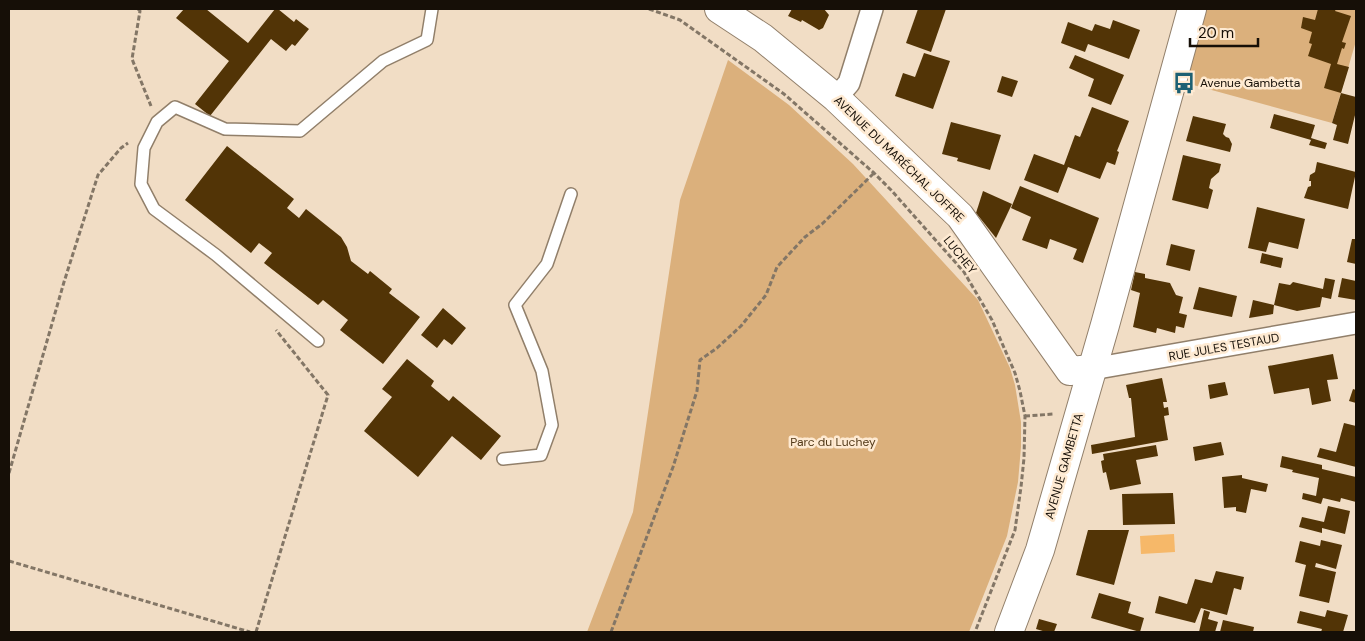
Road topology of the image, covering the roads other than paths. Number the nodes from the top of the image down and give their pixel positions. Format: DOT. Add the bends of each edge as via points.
graph roads {
  1 [pos="432,9"];
  2 [pos="719,9"];
  3 [pos="872,9"];
  4 [pos="1192,9"];
  5 [pos="836,98"];
  6 [pos="571,194"];
  7 [pos="1356,323"];
  8 [pos="318,341"];
  9 [pos="1092,369"];
  10 [pos="504,459"];
  11 [pos="1009,632"];
  1 -- 8 [label="lane" via="427,40 383,61 300,130 225,129 175,107 157,122 144,148 141,184 154,209 216,255"];
  2 -- 5 [label="street, AVENUE DU MARÉCHAL JOFFRE" via="763,38"];
  3 -- 5 [label="street" via="849,83"];
  4 -- 9 [label="street, AVENUE GAMBETTA"];
  5 -- 9 [label="street, AVENUE DU MARÉCHAL JOFFRE" via="960,216 1070,371"];
  6 -- 10 [label="lane" via="547,264 515,305 542,370 552,426 541,455"];
  7 -- 9 [label="street, RUE JULES TESTAUD"];
  9 -- 11 [label="street, AVENUE GAMBETTA" via="1040,550"];
}
